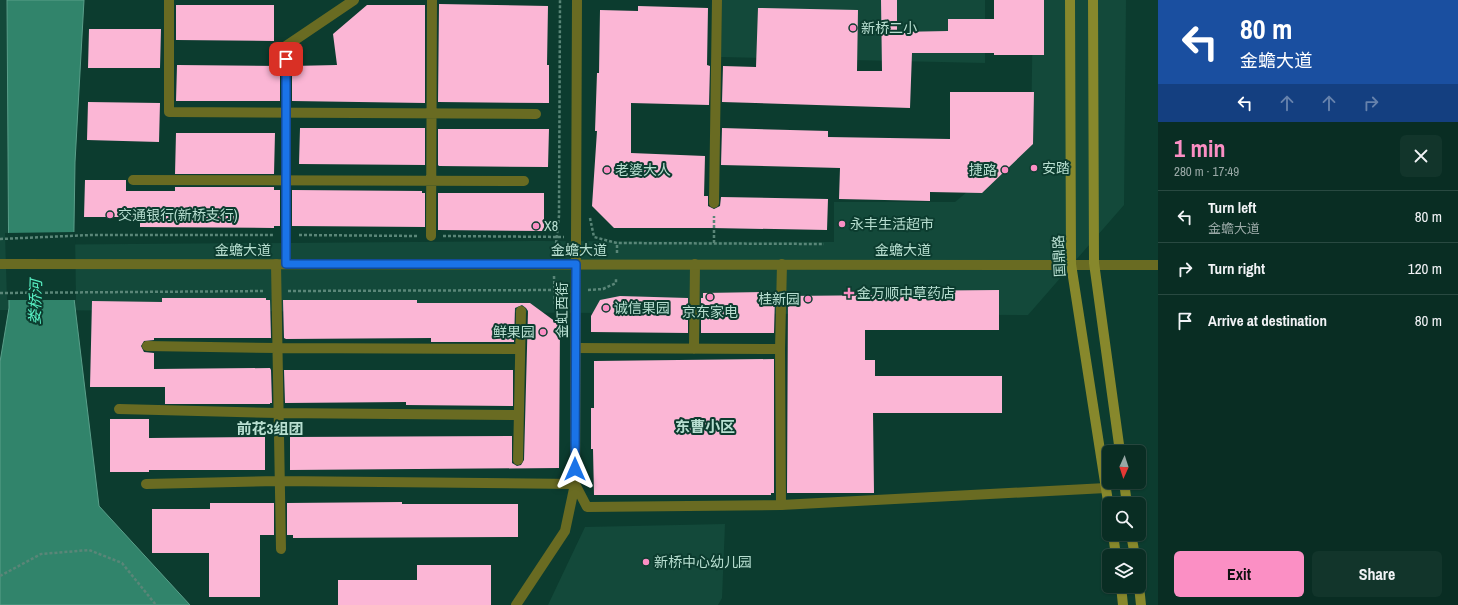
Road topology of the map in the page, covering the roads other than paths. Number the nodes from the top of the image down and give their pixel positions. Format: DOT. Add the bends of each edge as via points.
graph roads {
  1 [pos="169,0"];
  2 [pos="354,0"];
  3 [pos="432,0"];
  4 [pos="578,0"];
  5 [pos="717,0"];
  6 [pos="1070,0"];
  7 [pos="1093,0"];
  8 [pos="286,112"];
  9 [pos="431,113"];
  10 [pos="536,114"];
  11 [pos="133,180"];
  12 [pos="286,180"];
  13 [pos="431,180"];
  14 [pos="524,180"];
  15 [pos="714,203"];
  16 [pos="431,236"];
  17 [pos="1094,263"];
  18 [pos="0,264"];
  19 [pos="281,264"];
  20 [pos="576,264"];
  21 [pos="695,264"];
  22 [pos="782,264"];
  23 [pos="1071,264"];
  24 [pos="1158,265"];
  25 [pos="521,311"];
  26 [pos="147,346"];
  27 [pos="277,348"];
  28 [pos="576,348"];
  29 [pos="520,349"];
  30 [pos="694,349"];
  31 [pos="780,349"];
  32 [pos="119,409"];
  33 [pos="278,413"];
  34 [pos="518,414"];
  35 [pos="1119,445"];
  36 [pos="518,460"];
  37 [pos="1102,462"];
  38 [pos="278,481"];
  39 [pos="146,484"];
  40 [pos="575,484"];
  41 [pos="1102,488"];
  42 [pos="780,505"];
  43 [pos="281,549"];
  44 [pos="1122,593"];
  45 [pos="1140,593"];
  46 [pos="516,605"];
  47 [pos="1123,605"];
  48 [pos="1141,605"];
  1 -- 8 [label="street" via="169,112"];
  2 -- 8 [label="street" via="286,46"];
  3 -- 9 [label="street"];
  4 -- 20 [label="street, 金虹西街"];
  5 -- 15 [label="street"];
  6 -- 23 [label="main road, 国鼎路"];
  7 -- 17 [label="main road"];
  8 -- 9 [label="street"];
  8 -- 12 [label="street"];
  9 -- 10 [label="street"];
  9 -- 13 [label="street"];
  11 -- 12 [label="street"];
  12 -- 13 [label="street"];
  12 -- 19 [label="street" via="286,235"];
  13 -- 14 [label="street"];
  13 -- 16 [label="street"];
  17 -- 23 [label="street, 金蟾大道"];
  17 -- 24 [label="street, 金蟾大道"];
  17 -- 35 [label="main road"];
  18 -- 19 [label="street, 金蟾大道"];
  19 -- 20 [label="street, 金蟾大道"];
  19 -- 27 [label="street" via="276,291"];
  20 -- 21 [label="street, 金蟾大道"];
  20 -- 28 [label="street, 金虹西街"];
  21 -- 22 [label="street, 金蟾大道"];
  21 -- 30 [label="street"];
  22 -- 23 [label="street, 金蟾大道"];
  22 -- 31 [label="street"];
  23 -- 37 [label="main road, 国鼎路"];
  25 -- 29 [label="street"];
  26 -- 27 [label="street"];
  27 -- 29 [label="street"];
  27 -- 33 [label="street"];
  28 -- 30 [label="street"];
  28 -- 40 [label="street, 金虹西街"];
  29 -- 34 [label="street"];
  30 -- 31 [label="street"];
  31 -- 42 [label="street"];
  32 -- 33 [label="street"];
  33 -- 34 [label="street"];
  33 -- 38 [label="street"];
  34 -- 36 [label="street"];
  38 -- 39 [label="street"];
  38 -- 40 [label="street"];
  38 -- 43 [label="street"];
  40 -- 42 [label="street" via="586,507"];
  40 -- 46 [label="street, 金虹西街" via="565,531"];
  41 -- 42 [label="street"];
  44 -- 47 [label="main road"];
  45 -- 48 [label="main road"];
}
